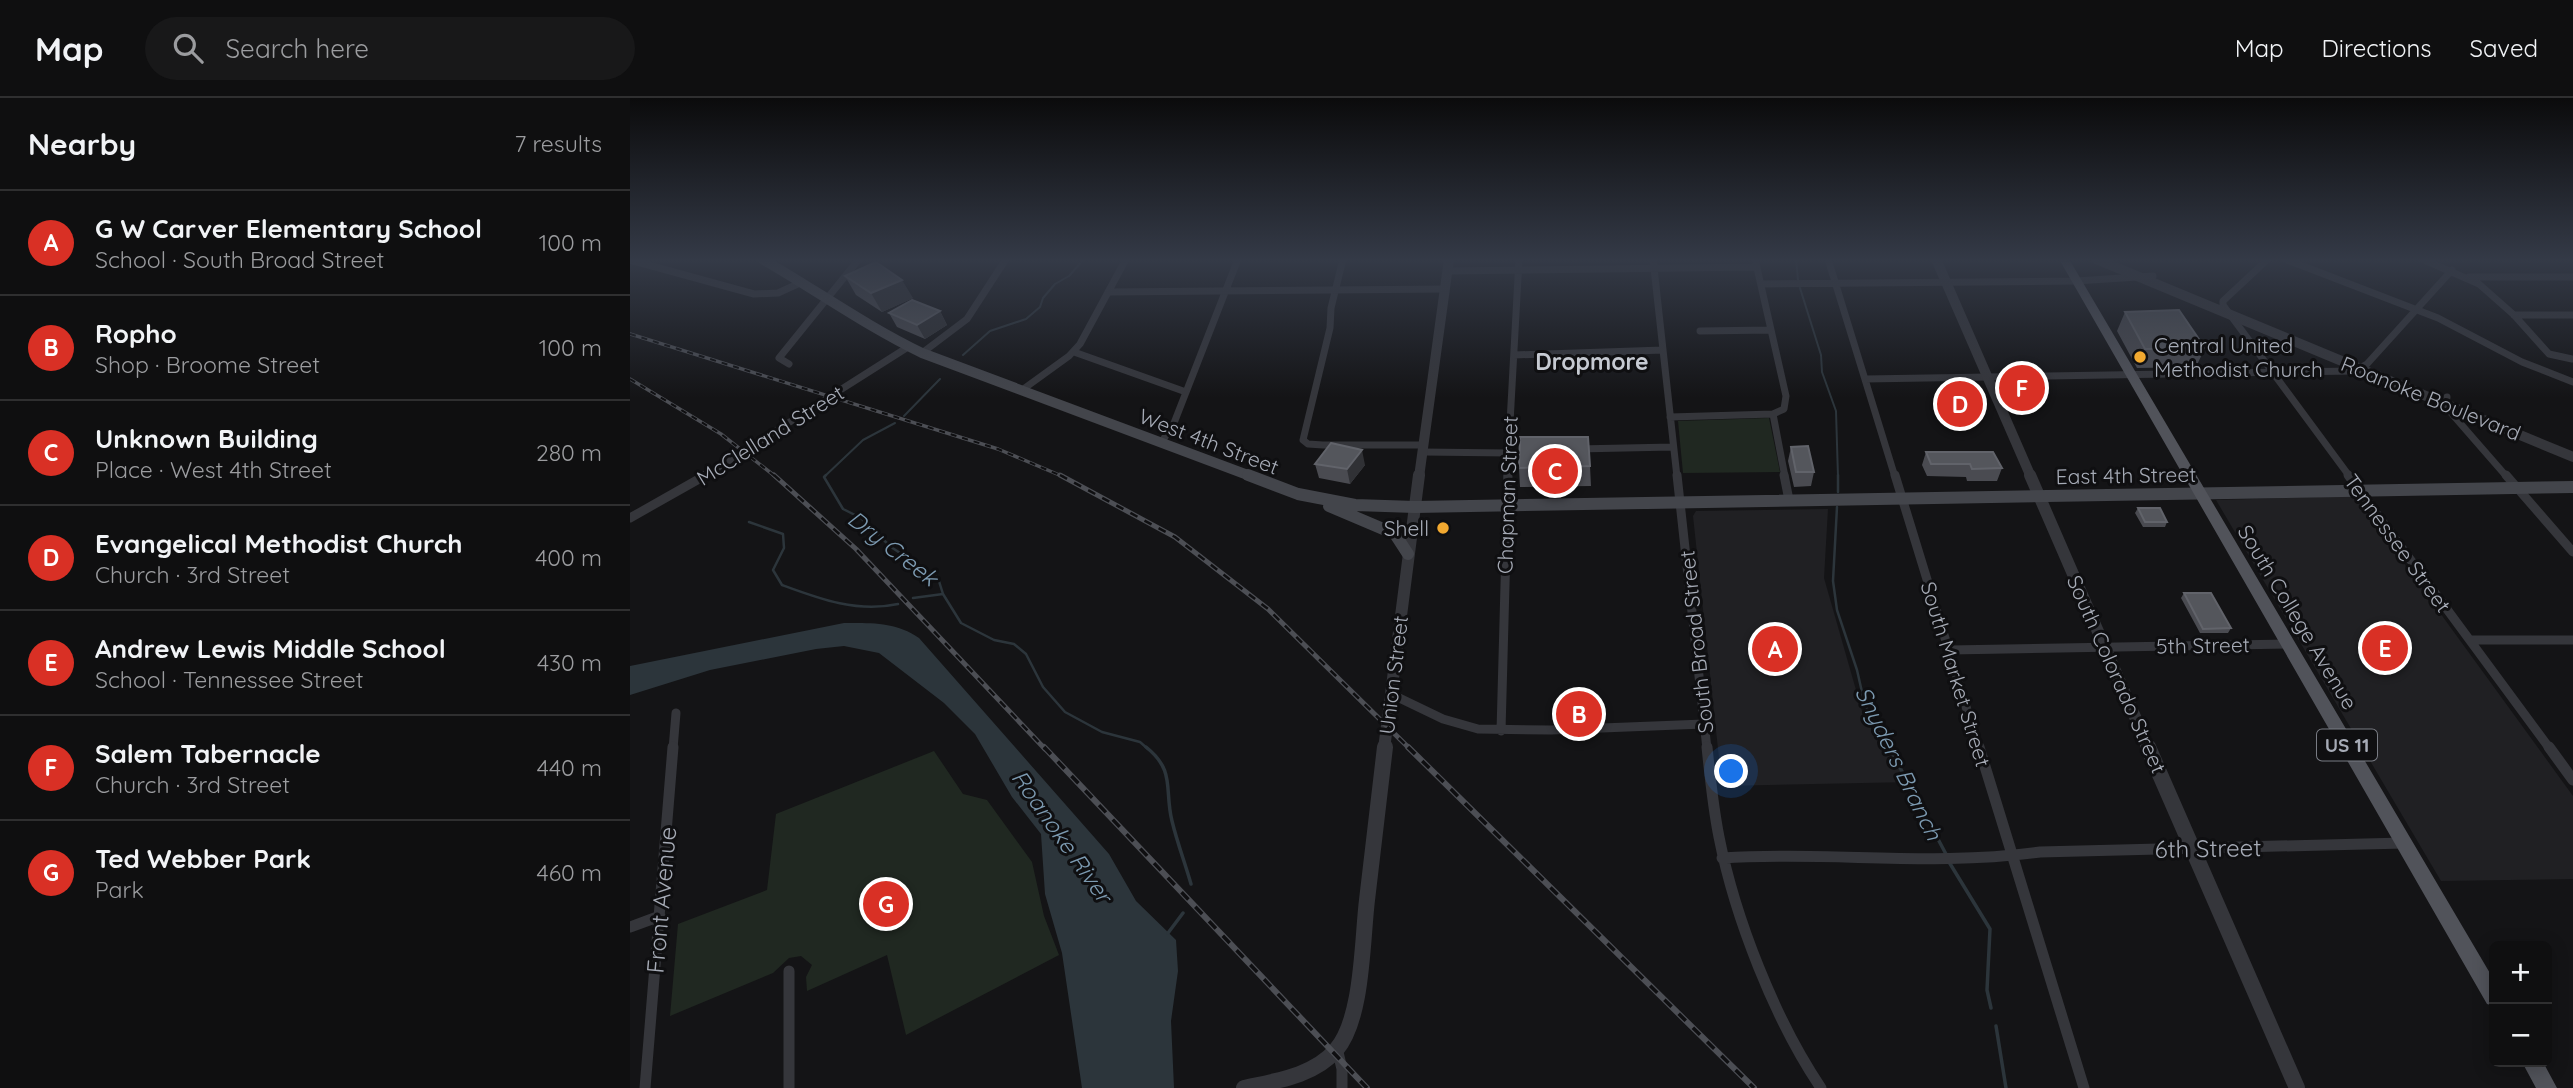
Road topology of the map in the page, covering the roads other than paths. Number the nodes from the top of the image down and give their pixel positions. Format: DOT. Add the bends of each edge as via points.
graph roads {
  1 [pos="822,305"];
  2 [pos="839,305"];
  3 [pos="976,305"];
  4 [pos="1101,305"];
  5 [pos="1220,305"];
  6 [pos="1334,305"];
  7 [pos="1443,305"];
  8 [pos="1516,305"];
  9 [pos="1658,305"];
  10 [pos="1765,305"];
  11 [pos="1842,305"];
  12 [pos="1956,305"];
  13 [pos="2090,305"];
  14 [pos="2209,305"];
  15 [pos="2223,305"];
  16 [pos="2405,305"];
  17 [pos="2421,305"];
  18 [pos="2502,305"];
  19 [pos="2417,310"];
  20 [pos="2231,315"];
  21 [pos="2514,315"];
  22 [pos="2573,315"];
  23 [pos="1771,330"];
  24 [pos="1700,331"];
  25 [pos="908,347"];
  26 [pos="1663,350"];
  27 [pos="1074,352"];
  28 [pos="922,353"];
  29 [pos="1514,355"];
  30 [pos="2572,359"];
  31 [pos="789,364"];
  32 [pos="2363,367"];
  33 [pos="2274,373"];
  34 [pos="2132,376"];
  35 [pos="1988,377"];
  36 [pos="1865,379"];
  37 [pos="2573,383"];
  38 [pos="1022,390"];
  39 [pos="1186,392"];
  40 [pos="2446,401"];
  41 [pos="1773,414"];
  42 [pos="1670,417"];
  43 [pos="1161,443"];
  44 [pos="1673,447"];
  45 [pos="1424,448"];
  46 [pos="1564,449"];
  47 [pos="2573,449"];
  48 [pos="1522,450"];
  49 [pos="1509,452"];
  50 [pos="2573,457"];
  51 [pos="2573,487"];
  52 [pos="2517,488"];
  53 [pos="2360,490"];
  54 [pos="2199,493"];
  55 [pos="2039,496"];
  56 [pos="1902,498"];
  57 [pos="1316,499"];
  58 [pos="1789,500"];
  59 [pos="1680,502"];
  60 [pos="1506,505"];
  61 [pos="1415,507"];
  62 [pos="630,518"];
  63 [pos="2573,552"];
  64 [pos="1408,554"];
  65 [pos="2470,640"];
  66 [pos="2573,640"];
  67 [pos="2288,643"];
  68 [pos="2105,647"];
  69 [pos="1950,650"];
  70 [pos="1391,694"];
  71 [pos="676,713"];
  72 [pos="1704,724"];
  73 [pos="1501,731"];
  74 [pos="2573,780"];
  75 [pos="2404,843"];
  76 [pos="2192,848"];
  77 [pos="1722,858"];
  78 [pos="2012,858"];
  79 [pos="660,916"];
  80 [pos="630,927"];
  81 [pos="789,971"];
  82 [pos="2489,988"];
  83 [pos="1337,1048"];
  84 [pos="2535,1067"];
  85 [pos="645,1088"];
  86 [pos="789,1088"];
  87 [pos="1244,1088"];
  88 [pos="1342,1088"];
  89 [pos="1821,1088"];
  90 [pos="2084,1088"];
  91 [pos="2297,1088"];
  92 [pos="2547,1088"];
  1 -- 31 [label="street" via="779,358"];
  2 -- 25 [label="main road, West 4th Street"];
  3 -- 28 [label="street" via="967,319"];
  4 -- 27 [label="street"];
  5 -- 39 [label="street"];
  6 -- 45 [label="street" via="1303,440 1308,444"];
  7 -- 45 [label="street, Union Street"];
  8 -- 29 [label="street, Chapman Street"];
  9 -- 26 [label="street, South Broad Street"];
  10 -- 23 [label="street"];
  11 -- 36 [label="street, South Market Street"];
  12 -- 35 [label="street, South Colorado Street"];
  13 -- 34 [label="main road, South College Avenue / US 11"];
  14 -- 20 [label="street, Roanoke Boulevard"];
  15 -- 20 [label="street, Tennessee Street"];
  15 -- 32 [label="street, Roanoke Boulevard"];
  16 -- 19 [label="street"];
  17 -- 19 [label="street"];
  18 -- 21 [label="street"];
  19 -- 32 [label="street"];
  19 -- 37 [label="street"];
  20 -- 32 [label="street, Roanoke Boulevard"];
  20 -- 33 [label="street, Tennessee Street"];
  21 -- 22 [label="street"];
  21 -- 30 [label="street" via="2549,354"];
  23 -- 24 [label="street"];
  23 -- 41 [label="street" via="1786,396 1784,409"];
  25 -- 28 [label="main road, West 4th Street"];
  25 -- 62 [label="street, McClelland Street" via="728,463"];
  26 -- 29 [label="street"];
  26 -- 42 [label="street, South Broad Street"];
  27 -- 38 [label="street"];
  27 -- 39 [label="street"];
  28 -- 38 [label="main road, West 4th Street"];
  29 -- 49 [label="street, Chapman Street"];
  32 -- 33 [label="street"];
  32 -- 40 [label="street, Roanoke Boulevard"];
  33 -- 34 [label="street"];
  33 -- 53 [label="street, Tennessee Street"];
  34 -- 35 [label="street"];
  34 -- 54 [label="main road, South College Avenue / US 11"];
  35 -- 36 [label="street"];
  35 -- 55 [label="street, South Colorado Street"];
  36 -- 56 [label="street, South Market Street"];
  38 -- 43 [label="main road, West 4th Street"];
  39 -- 43 [label="street"];
  40 -- 47 [label="street, Roanoke Boulevard"];
  40 -- 50 [label="street, Roanoke Boulevard"];
  40 -- 52 [label="street"];
  41 -- 42 [label="street"];
  41 -- 58 [label="street"];
  42 -- 44 [label="street, South Broad Street"];
  43 -- 57 [label="main road, West 4th Street"];
  44 -- 46 [label="street"];
  44 -- 59 [label="street, South Broad Street"];
  45 -- 49 [label="street"];
  45 -- 61 [label="street, Union Street"];
  48 -- 49 [label="street"];
  49 -- 60 [label="street, Chapman Street"];
  51 -- 52 [label="main road, East 4th Street"];
  52 -- 53 [label="main road, East 4th Street"];
  52 -- 63 [label="street"];
  53 -- 54 [label="main road, East 4th Street"];
  53 -- 65 [label="street, Tennessee Street"];
  54 -- 55 [label="main road, East 4th Street"];
  54 -- 67 [label="main road, South College Avenue / US 11"];
  55 -- 56 [label="main road, East 4th Street"];
  55 -- 68 [label="street, South Colorado Street"];
  56 -- 58 [label="main road, East 4th Street"];
  56 -- 69 [label="street, South Market Street"];
  57 -- 61 [label="main road, West 4th Street"];
  57 -- 64 [label="main road" via="1395,534"];
  58 -- 59 [label="main road, East 4th Street"];
  59 -- 60 [label="main road, West 4th Street"];
  59 -- 72 [label="street, South Broad Street"];
  60 -- 61 [label="main road, West 4th Street"];
  60 -- 73 [label="street, Chapman Street"];
  61 -- 64 [label="street, Union Street"];
  64 -- 70 [label="street, Union Street"];
  65 -- 66 [label="street"];
  65 -- 74 [label="street, Tennessee Street"];
  67 -- 68 [label="street, 5th Street"];
  67 -- 75 [label="main road, South College Avenue / US 11"];
  68 -- 69 [label="street, 5th Street"];
  68 -- 76 [label="street, South Colorado Street"];
  69 -- 78 [label="street, South Market Street"];
  70 -- 73 [label="street" via="1462,725"];
  70 -- 83 [label="street, Union Street" via="1356,992 1346,1033"];
  71 -- 79 [label="street, Front Avenue"];
  72 -- 73 [label="street"];
  72 -- 77 [label="street, South Broad Street"];
  75 -- 76 [label="street, 6th Street"];
  75 -- 82 [label="main road, South College Avenue / US 11"];
  76 -- 78 [label="street, 6th Street" via="2040,852"];
  76 -- 91 [label="street, South Colorado Street"];
  77 -- 78 [label="street, 6th Street"];
  77 -- 89 [label="street, South Broad Street" via="1789,1035"];
  78 -- 90 [label="street, South Market Street"];
  79 -- 80 [label="street"];
  79 -- 85 [label="street, Front Avenue"];
  81 -- 86 [label="street"];
  83 -- 87 [label="street" via="1309,1070"];
  83 -- 88 [label="street"];
  84 -- 92 [label="main road"];
}
